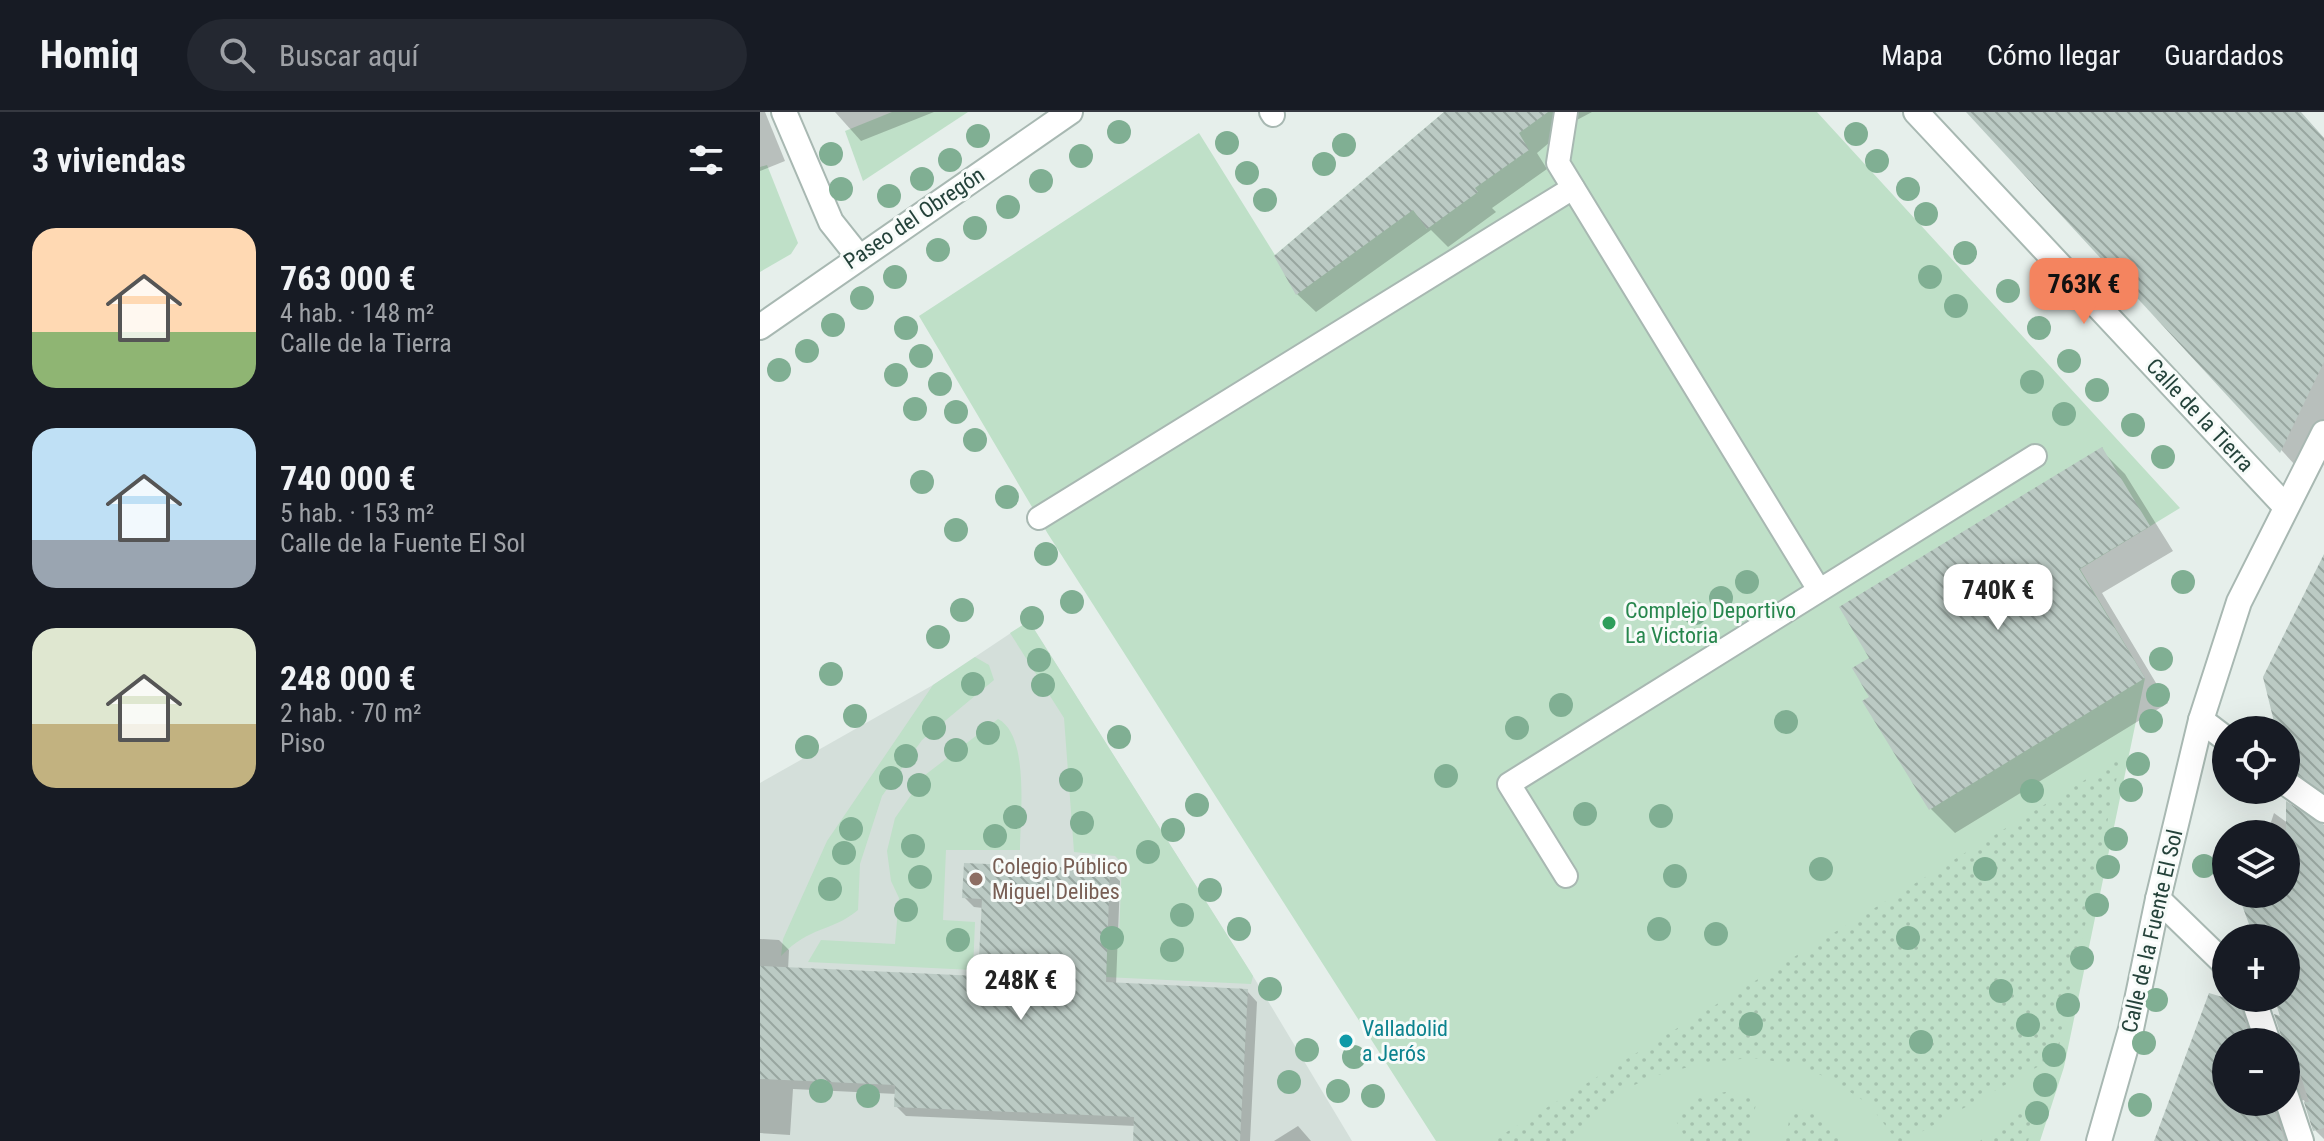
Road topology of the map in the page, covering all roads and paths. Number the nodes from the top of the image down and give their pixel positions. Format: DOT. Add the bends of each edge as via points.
graph roads {
  1 [pos="784,112"];
  2 [pos="1070,112"];
  3 [pos="1566,112"];
  4 [pos="1916,112"];
  5 [pos="1573,188"];
  6 [pos="858,256"];
  7 [pos="760,327"];
  8 [pos="2324,433"];
  9 [pos="2035,456"];
  10 [pos="2286,507"];
  11 [pos="1039,518"];
  12 [pos="1819,590"];
  13 [pos="2201,720"];
  14 [pos="2212,728"];
  15 [pos="2300,793"];
  16 [pos="2324,810"];
  17 [pos="1566,876"];
  18 [pos="2158,899"];
  19 [pos="2212,951"];
  20 [pos="2293,1116"];
  21 [pos="2099,1141"];
  22 [pos="2301,1141"];
  1 -- 6 [label="street" via="831,222"];
  2 -- 6 [label="street, Paseo del Obregón"];
  3 -- 5 [label="lane" via="1558,163"];
  4 -- 10 [label="street, Calle de la Tierra"];
  5 -- 11 [label="lane"];
  5 -- 12 [label="lane"];
  6 -- 7 [label="street, Paseo del Obregón"];
  8 -- 10 [label="street, Calle de la Fuente El Sol"];
  9 -- 12 [label="lane"];
  10 -- 13 [label="street, Calle de la Fuente El Sol" via="2239,602"];
  12 -- 17 [label="lane" via="1509,784"];
  13 -- 14 [label="street"];
  13 -- 18 [label="street, Calle de la Fuente El Sol"];
  15 -- 16 [label="street"];
  18 -- 19 [label="street"];
  18 -- 21 [label="street, Calle de la Fuente El Sol" via="2131,1029"];
  20 -- 22 [label="street"];
}
